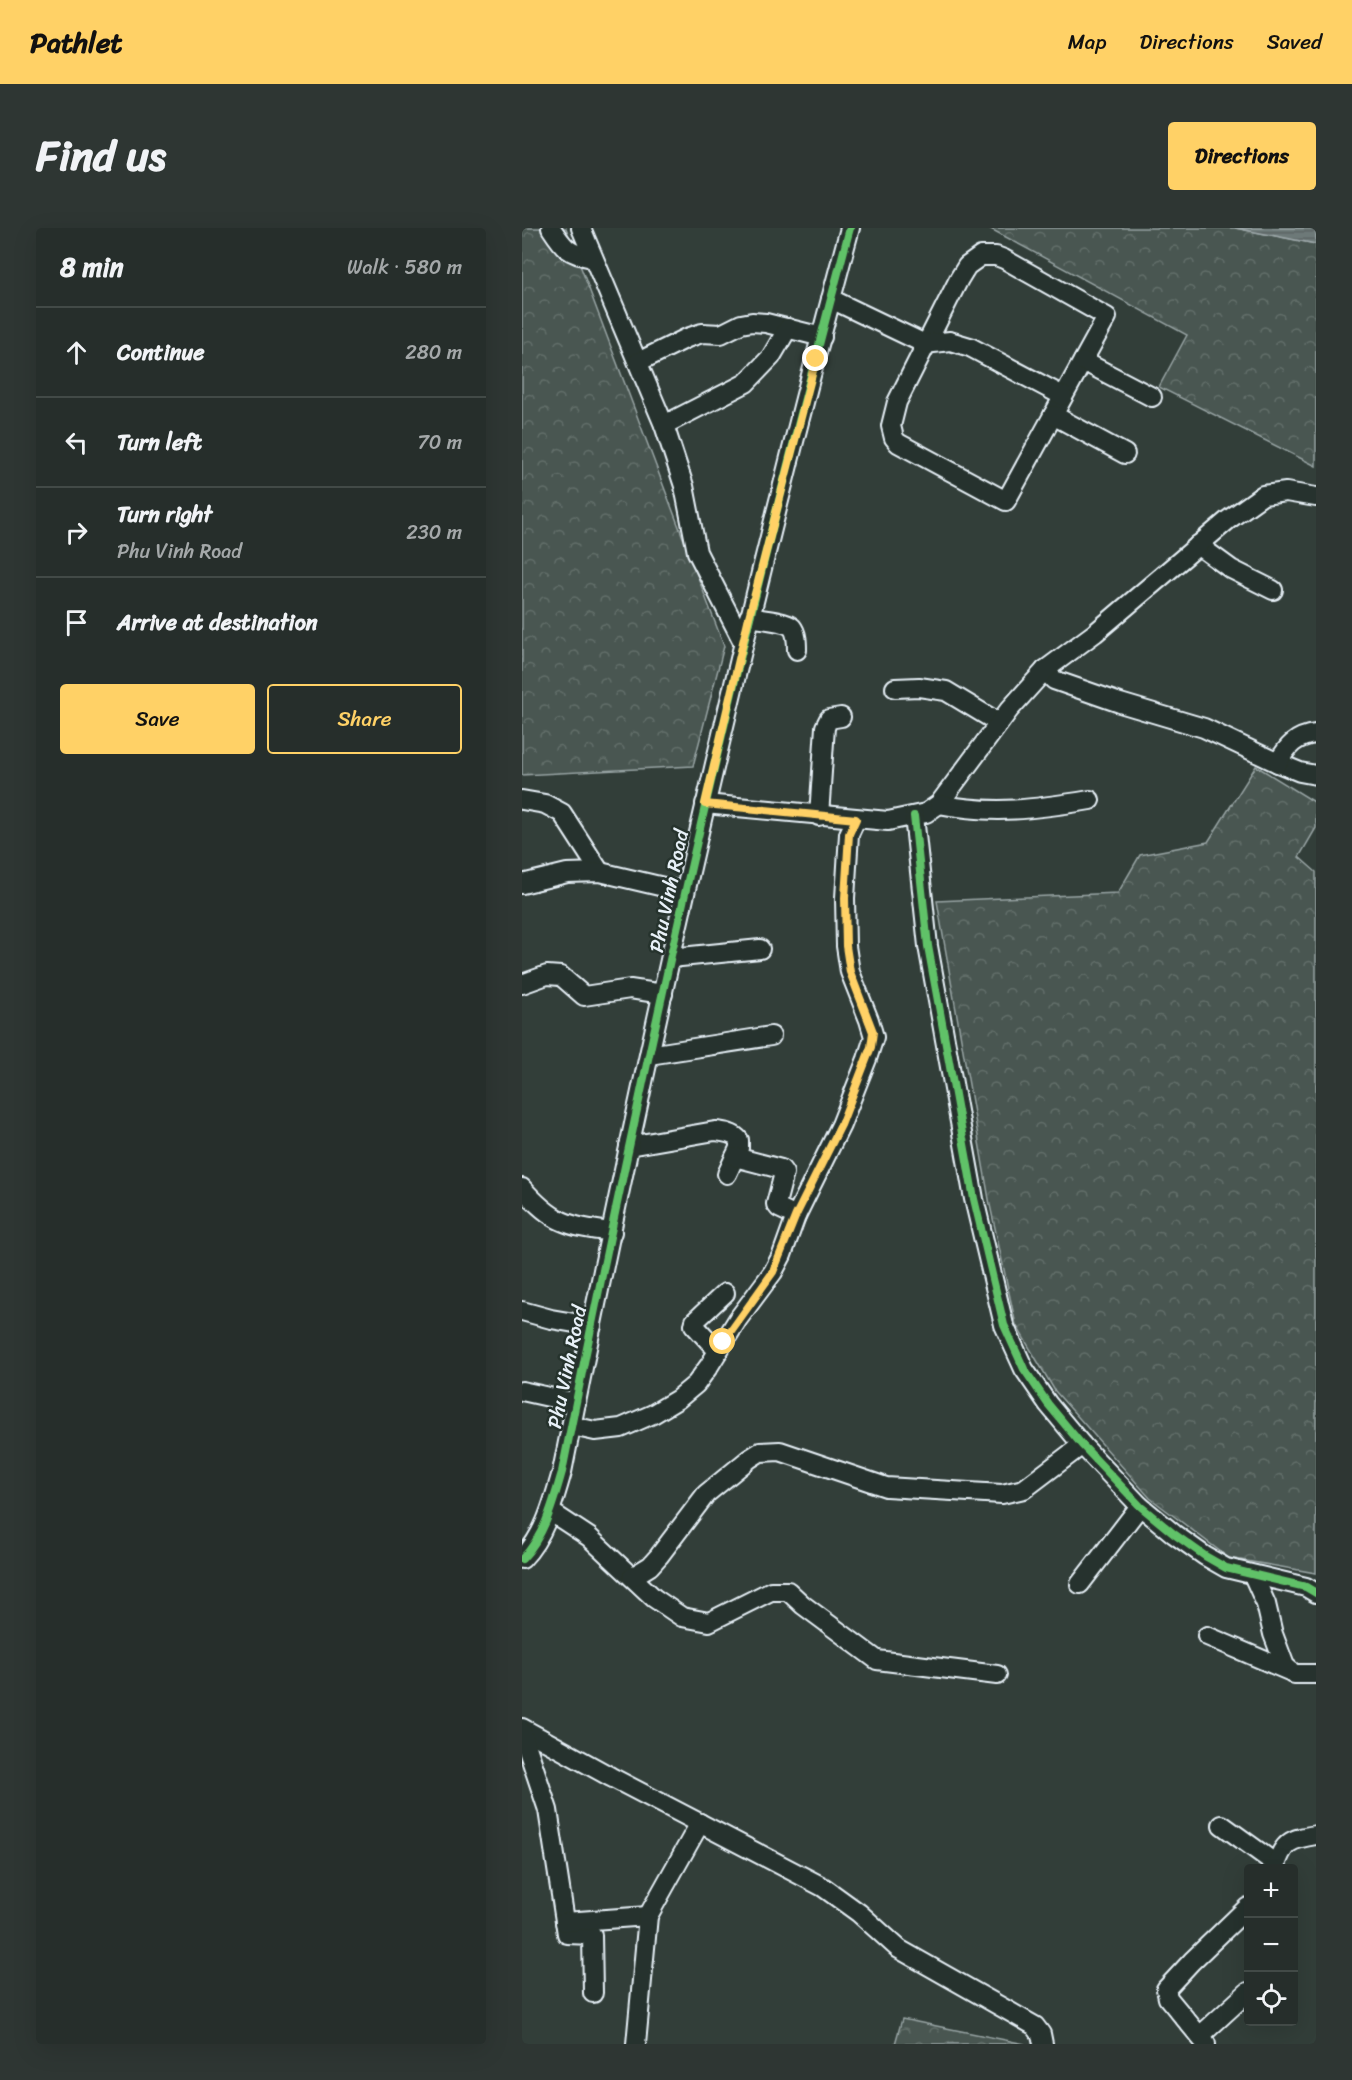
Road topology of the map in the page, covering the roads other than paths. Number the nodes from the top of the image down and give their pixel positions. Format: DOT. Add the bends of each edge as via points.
graph roads {
  1 [pos="551,228"];
  2 [pos="581,228"];
  3 [pos="850,228"];
  4 [pos="593,258"];
  5 [pos="831,298"];
  6 [pos="789,328"];
  7 [pos="822,336"];
  8 [pos="925,344"];
  9 [pos="1083,361"];
  10 [pos="638,362"];
  11 [pos="1063,396"];
  12 [pos="1152,397"];
  13 [pos="1053,415"];
  14 [pos="664,425"];
  15 [pos="1125,454"];
  16 [pos="1316,497"];
  17 [pos="1198,545"];
  18 [pos="1274,590"];
  19 [pos="749,617"];
  20 [pos="743,642"];
  21 [pos="797,650"];
  22 [pos="1045,670"];
  23 [pos="896,688"];
  24 [pos="841,717"];
  25 [pos="999,723"];
  26 [pos="1316,734"];
  27 [pos="1278,763"];
  28 [pos="1316,775"];
  29 [pos="522,800"];
  30 [pos="1090,800"];
  31 [pos="705,804"];
  32 [pos="939,804"];
  33 [pos="819,816"];
  34 [pos="914,816"];
  35 [pos="856,819"];
  36 [pos="600,872"];
  37 [pos="522,884"];
  38 [pos="685,892"];
  39 [pos="760,948"];
  40 [pos="671,958"];
  41 [pos="522,984"];
  42 [pos="663,994"];
  43 [pos="771,1036"];
  44 [pos="649,1056"];
  45 [pos="629,1146"];
  46 [pos="735,1157"];
  47 [pos="727,1174"];
  48 [pos="522,1188"];
  49 [pos="796,1215"];
  50 [pos="612,1232"];
  51 [pos="725,1293"];
  52 [pos="522,1311"];
  53 [pos="592,1326"];
  54 [pos="717,1351"];
  55 [pos="522,1391"];
  56 [pos="576,1403"];
  57 [pos="572,1426"];
  58 [pos="1082,1445"];
  59 [pos="1140,1506"];
  60 [pos="550,1512"];
  61 [pos="522,1559"];
  62 [pos="1253,1575"];
  63 [pos="632,1577"];
  64 [pos="1080,1584"];
  65 [pos="1316,1593"];
  66 [pos="1207,1636"];
  67 [pos="1289,1671"];
  68 [pos="1316,1674"];
  69 [pos="997,1675"];
  70 [pos="522,1730"];
  71 [pos="700,1823"];
  72 [pos="1222,1825"];
  73 [pos="1316,1835"];
  74 [pos="1272,1864"];
  75 [pos="1276,1864"];
  76 [pos="1244,1911"];
  77 [pos="648,1916"];
  78 [pos="565,1922"];
  79 [pos="593,1993"];
  80 [pos="1244,1996"];
  81 [pos="1203,2040"];
  82 [pos="636,2044"];
  83 [pos="1043,2044"];
  1 -- 4 [label="street" via="571,253"];
  2 -- 4 [label="street"];
  3 -- 5 [label="street, Phu Vinh Road"];
  4 -- 10 [label="street"];
  5 -- 7 [label="street, Phu Vinh Road"];
  5 -- 8 [label="street"];
  6 -- 7 [label="street"];
  6 -- 10 [label="street" via="766,323 741,324 721,334 702,333 687,338"];
  6 -- 14 [label="street" via="771,357 746,383"];
  7 -- 19 [label="street, Phu Vinh Road"];
  8 -- 9 [label="street" via="967,266 981,255 996,256 1107,317"];
  8 -- 11 [label="street" via="950,341 970,347"];
  8 -- 13 [label="street" via="892,418 892,433 898,443 1006,501"];
  9 -- 11 [label="street"];
  9 -- 12 [label="street"];
  10 -- 14 [label="street"];
  11 -- 13 [label="street"];
  13 -- 15 [label="street"];
  14 -- 20 [label="street" via="684,486 697,552"];
  16 -- 17 [label="street" via="1286,492 1263,495"];
  17 -- 18 [label="street" via="1231,569"];
  17 -- 22 [label="street"];
  19 -- 20 [label="street, Phu Vinh Road"];
  19 -- 21 [label="street" via="792,627"];
  20 -- 31 [label="street, Phu Vinh Road"];
  22 -- 25 [label="street"];
  22 -- 27 [label="street" via="1054,680 1204,728"];
  23 -- 25 [label="street" via="946,692"];
  24 -- 33 [label="street" via="829,719 825,727"];
  25 -- 32 [label="street"];
  26 -- 27 [label="street" via="1291,743"];
  27 -- 28 [label="street"];
  29 -- 36 [label="street" via="545,804 562,813"];
  30 -- 32 [label="street" via="1001,811"];
  31 -- 33 [label="street"];
  31 -- 38 [label="street, Phu Vinh Road"];
  32 -- 34 [label="street"];
  33 -- 35 [label="street"];
  34 -- 35 [label="street" via="888,821"];
  34 -- 58 [label="street" via="928,946 974,1199 1004,1325 1024,1369"];
  35 -- 49 [label="street" via="849,834 846,946 850,972 873,1036 841,1125"];
  36 -- 37 [label="street" via="567,873"];
  36 -- 38 [label="street"];
  38 -- 40 [label="street, Phu Vinh Road"];
  39 -- 40 [label="street"];
  40 -- 42 [label="street, Phu Vinh Road"];
  41 -- 42 [label="street" via="547,975 561,976 584,996 630,989"];
  42 -- 44 [label="street, Phu Vinh Road"];
  43 -- 44 [label="street"];
  44 -- 45 [label="street, Phu Vinh Road"];
  45 -- 46 [label="street" via="715,1131 738,1137"];
  45 -- 50 [label="street, Phu Vinh Road"];
  46 -- 47 [label="street"];
  46 -- 49 [label="street" via="781,1169 784,1173 776,1204"];
  48 -- 50 [label="street" via="556,1220"];
  49 -- 54 [label="street" via="773,1272"];
  50 -- 53 [label="street, Phu Vinh Road"];
  51 -- 54 [label="street" via="694,1326"];
  52 -- 53 [label="street"];
  53 -- 56 [label="street, Phu Vinh Road"];
  54 -- 57 [label="street" via="696,1384 653,1414 621,1428 595,1431"];
  55 -- 56 [label="street"];
  56 -- 57 [label="street, Phu Vinh Road"];
  57 -- 60 [label="street, Phu Vinh Road"];
  58 -- 59 [label="street"];
  58 -- 63 [label="street" via="1024,1489 1002,1494 886,1487 780,1451 760,1452 706,1494 659,1556"];
  59 -- 62 [label="street" via="1205,1556 1226,1568"];
  59 -- 64 [label="street"];
  60 -- 61 [label="street, Phu Vinh Road"];
  60 -- 63 [label="street" via="589,1537"];
  62 -- 65 [label="street" via="1306,1587"];
  62 -- 67 [label="street" via="1266,1604 1282,1661"];
  63 -- 69 [label="street" via="682,1617 709,1622 771,1591 788,1591 877,1660"];
  66 -- 67 [label="street"];
  67 -- 68 [label="street"];
  70 -- 71 [label="street"];
  70 -- 78 [label="street" via="548,1810"];
  71 -- 77 [label="street"];
  71 -- 83 [label="street" via="823,1887 899,1949 1035,2026"];
  72 -- 74 [label="street"];
  73 -- 75 [label="street" via="1287,1843"];
  76 -- 81 [label="street" via="1166,1989 1168,1998"];
  77 -- 78 [label="street"];
  77 -- 82 [label="street"];
  78 -- 79 [label="street" via="567,1934 591,1935"];
  80 -- 81 [label="street"];
}
